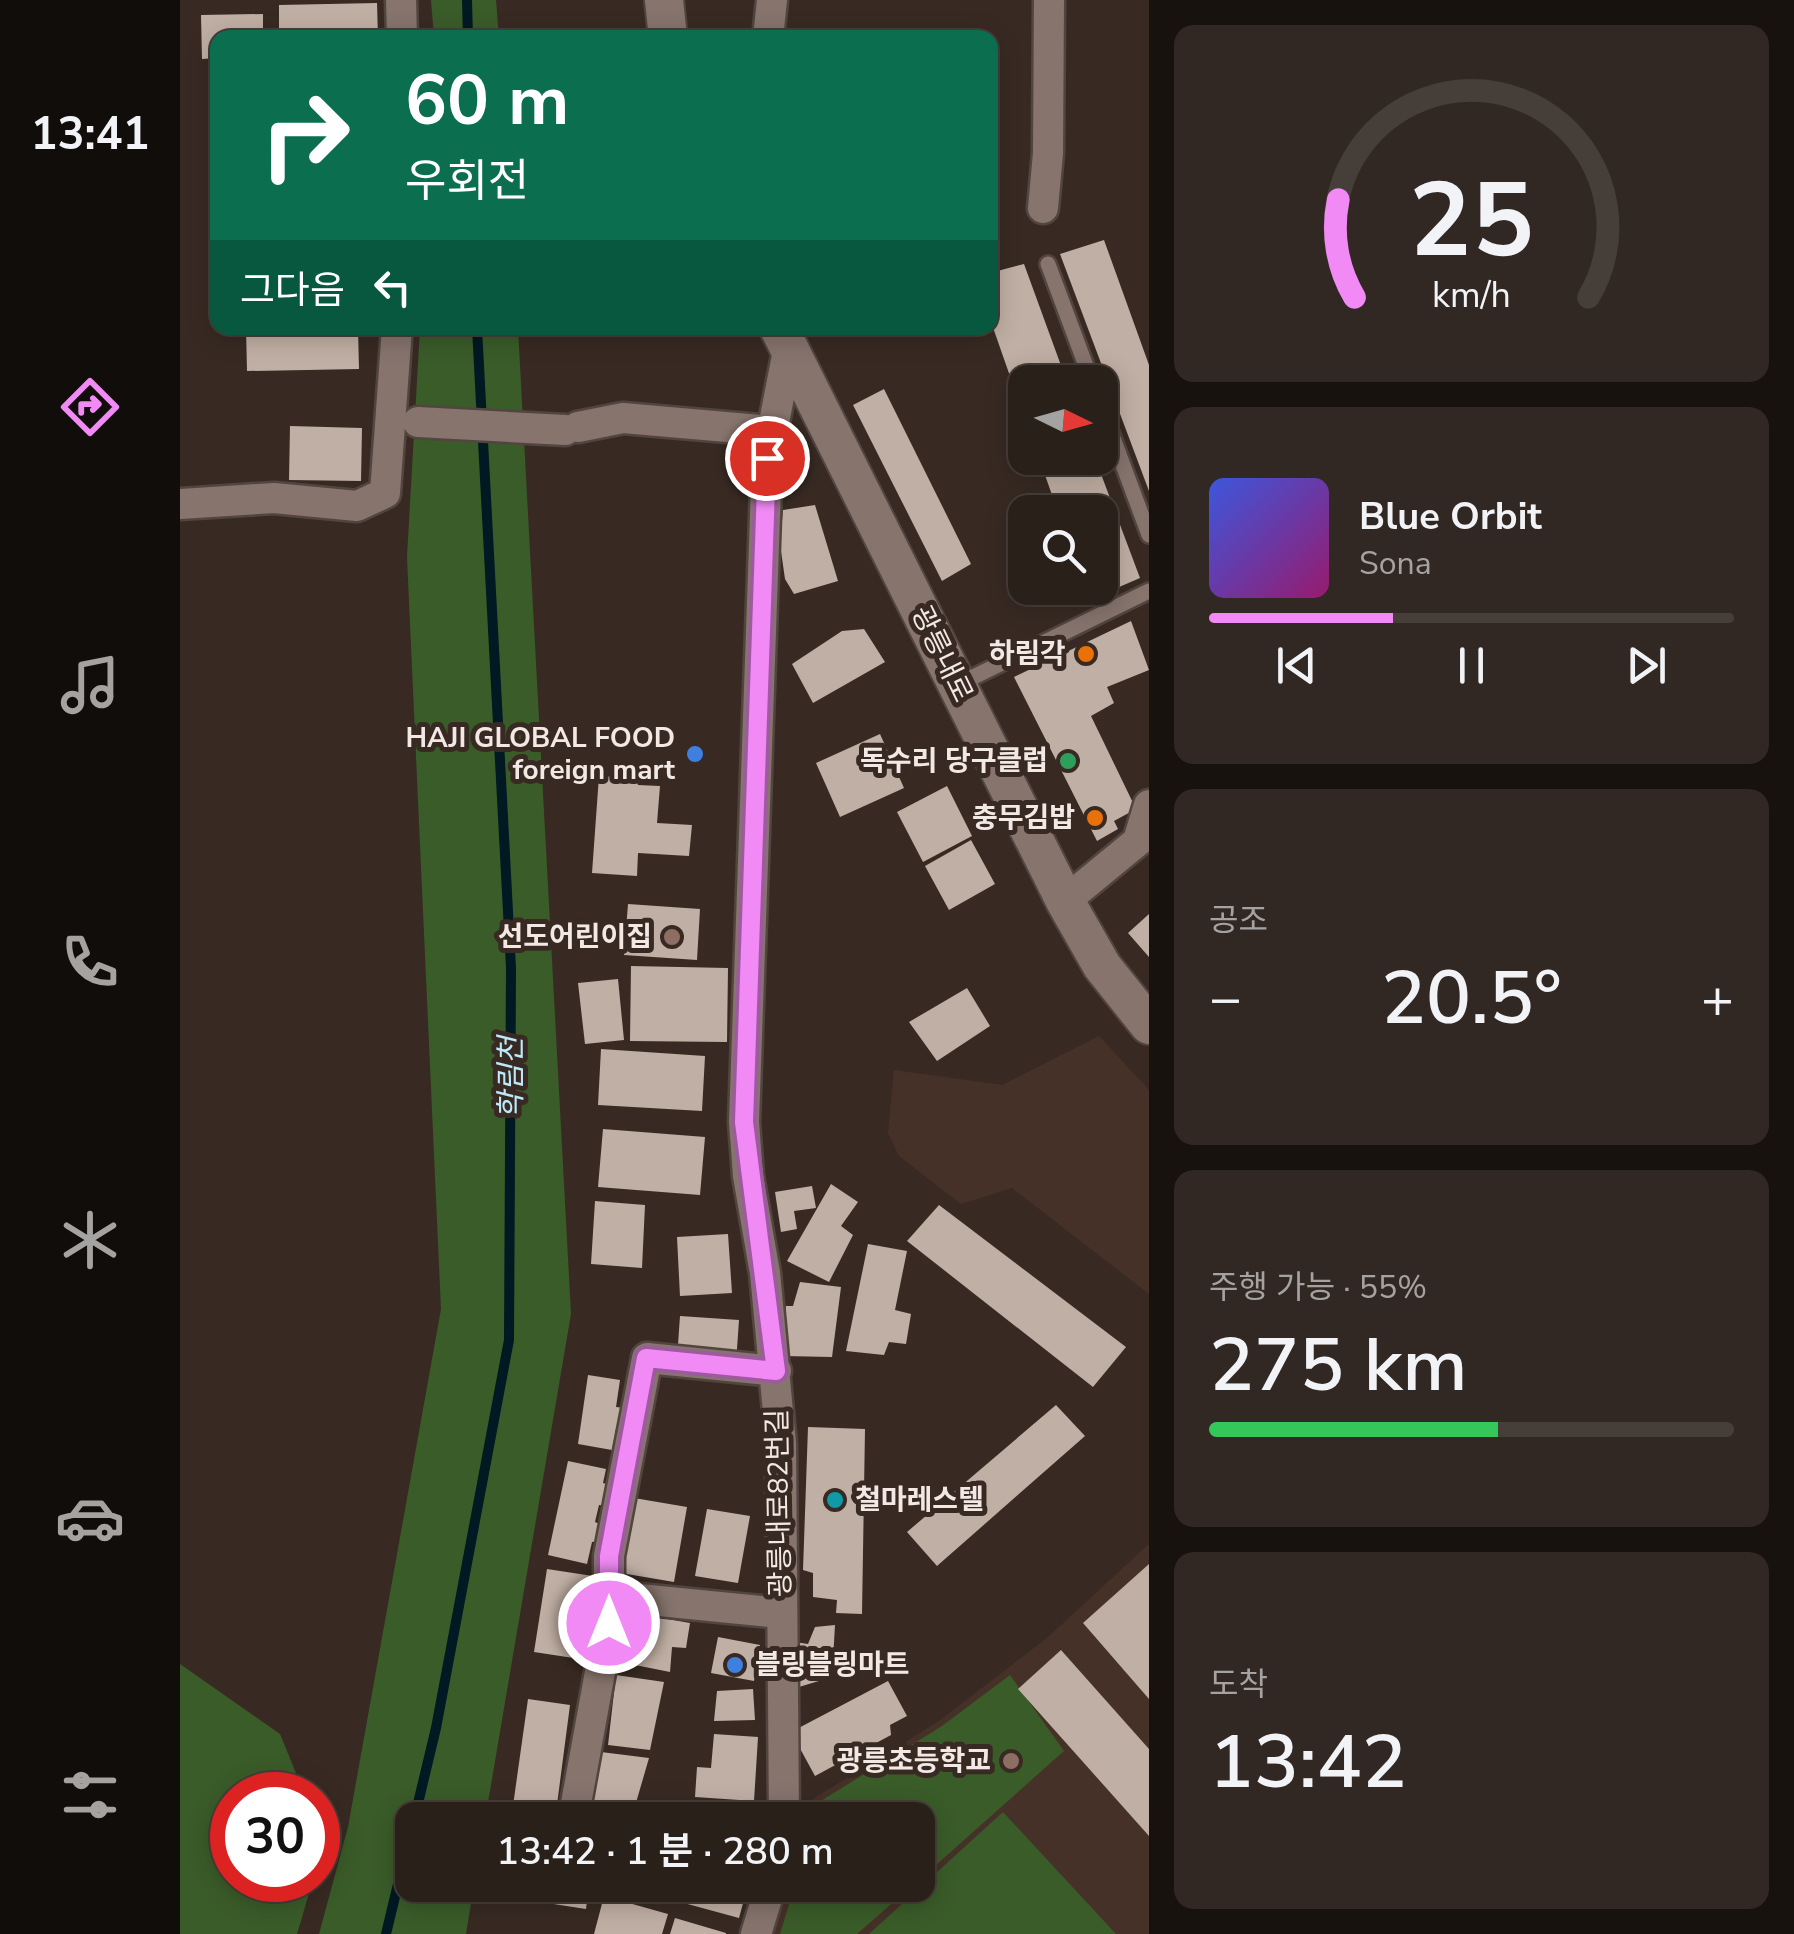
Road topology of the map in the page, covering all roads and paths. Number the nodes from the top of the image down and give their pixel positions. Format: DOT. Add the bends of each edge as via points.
graph roads {
  1 [pos="401,0"];
  2 [pos="664,0"];
  3 [pos="772,0"];
  4 [pos="1049,0"];
  5 [pos="402,30"];
  6 [pos="667,30"];
  7 [pos="769,30"];
  8 [pos="1043,208"];
  9 [pos="1048,264"];
  10 [pos="396,335"];
  11 [pos="783,339"];
  12 [pos="1086,365"];
  13 [pos="418,422"];
  14 [pos="772,431"];
  15 [pos="1118,451"];
  16 [pos="180,504"];
  17 [pos="1149,534"];
  18 [pos="1149,591"];
  19 [pos="957,686"];
  20 [pos="1149,805"];
  21 [pos="1065,902"];
  22 [pos="1149,1025"];
  23 [pos="776,1371"];
  24 [pos="609,1596"];
  25 [pos="780,1613"];
  26 [pos="576,1802"];
  27 [pos="784,1802"];
  28 [pos="766,1902"];
  29 [pos="756,1934"];
  1 -- 5 [label="street"];
  2 -- 6 [label="street"];
  3 -- 7 [label="street"];
  4 -- 8 [label="street"];
  9 -- 12 [label="lane"];
  10 -- 16 [label="street" via="385,492 357,506 274,498"];
  11 -- 14 [label="street, 광릉내로82번길"];
  11 -- 19 [label="street, 광릉내로"];
  13 -- 14 [label="street" via="572,429 622,418"];
  14 -- 23 [label="street, 광릉내로82번길" via="744,1122"];
  15 -- 17 [label="lane"];
  18 -- 19 [label="lane"];
  19 -- 21 [label="street, 광릉내로"];
  20 -- 21 [label="street" via="1138,841"];
  21 -- 22 [label="street, 광릉내로" via="1102,966"];
  23 -- 24 [label="street" via="646,1358 609,1556"];
  23 -- 25 [label="street, 광릉내로82번길"];
  24 -- 25 [label="street"];
  24 -- 26 [label="street"];
  25 -- 27 [label="street, 광릉내로82번길"];
  28 -- 29 [label="street"];
}
